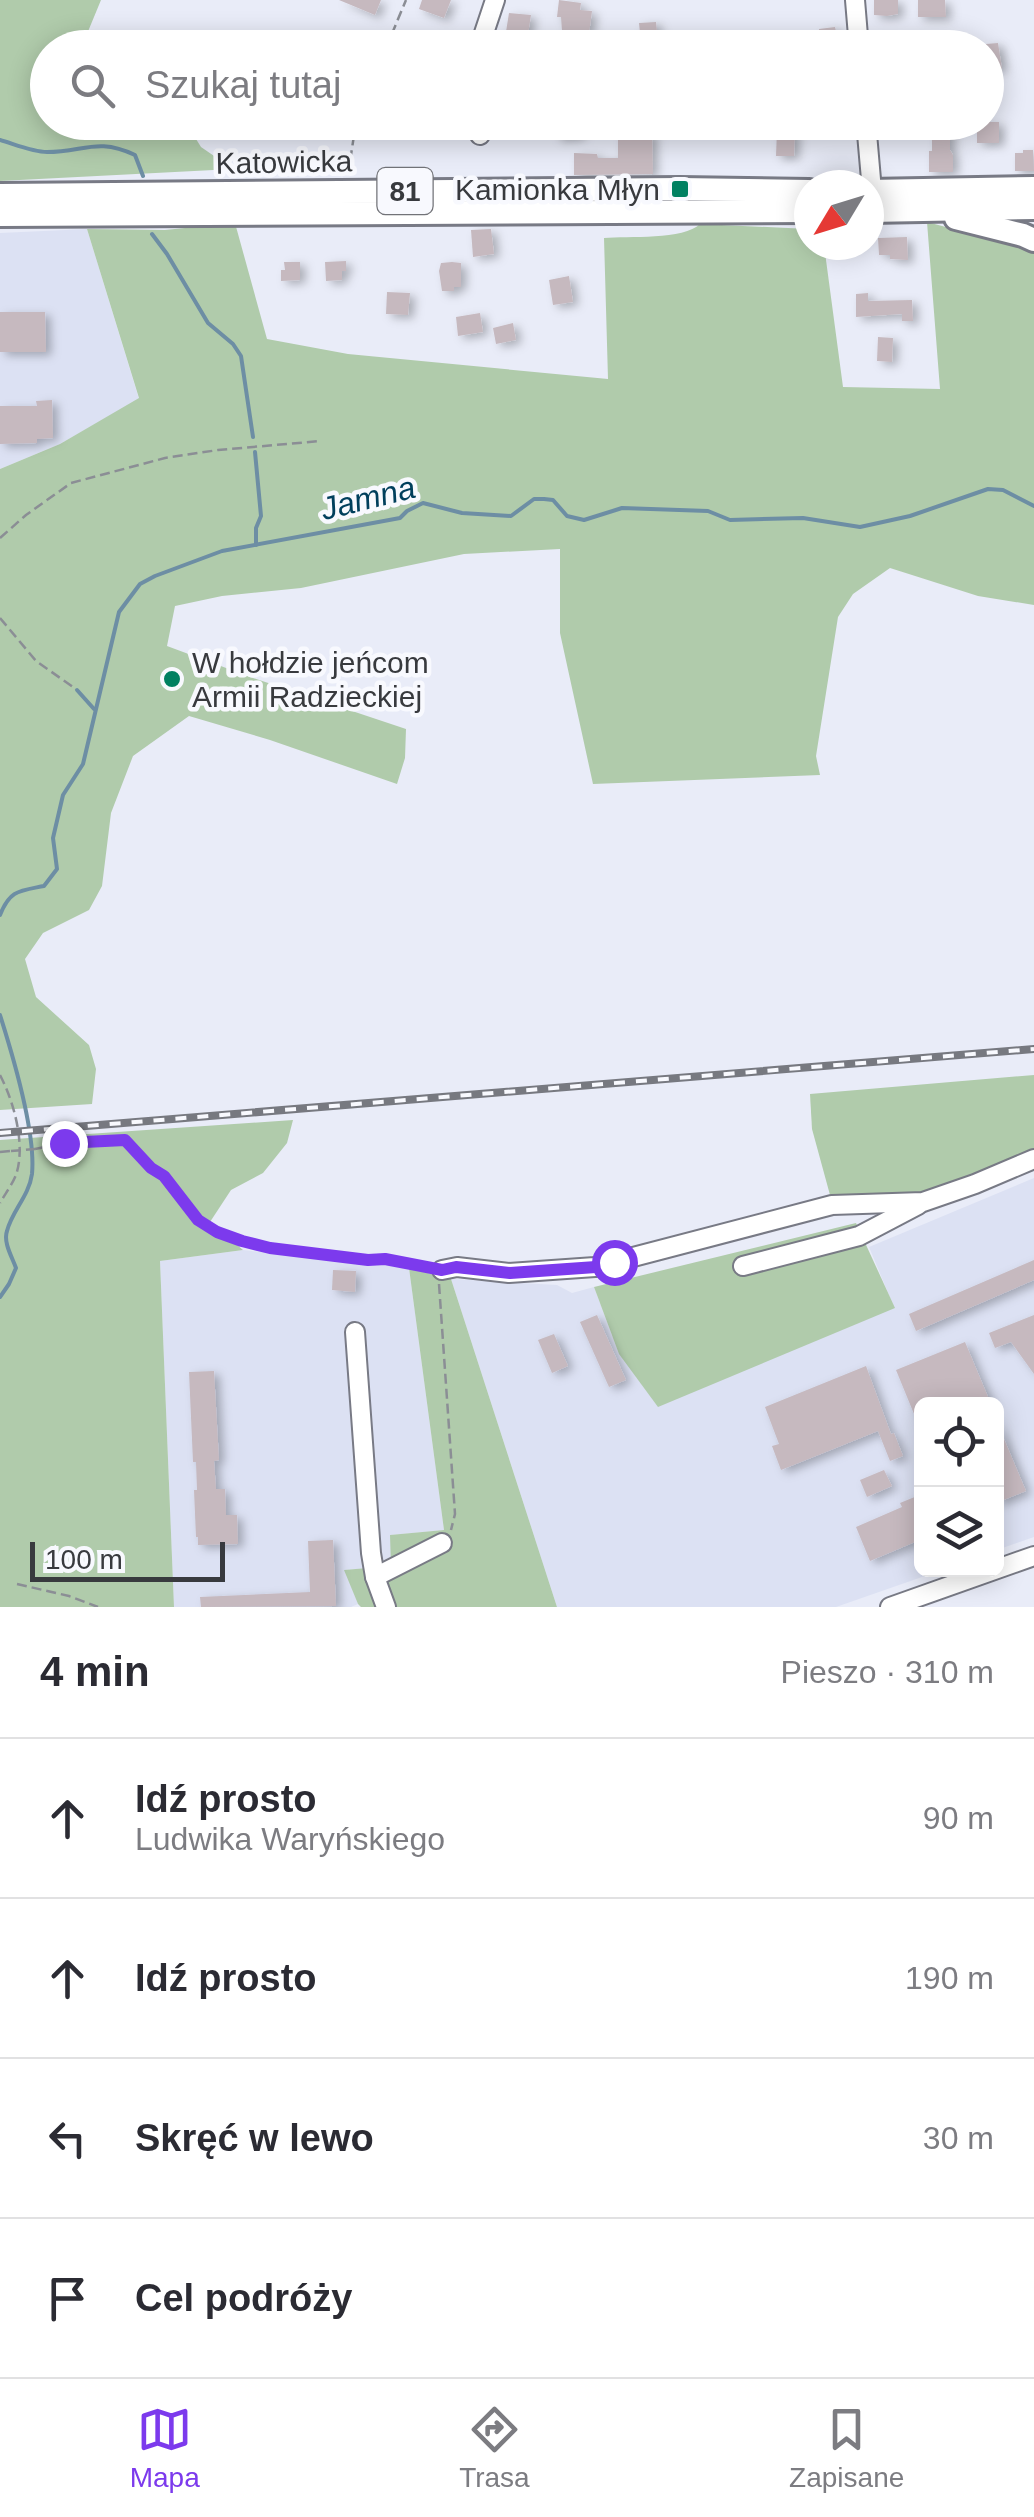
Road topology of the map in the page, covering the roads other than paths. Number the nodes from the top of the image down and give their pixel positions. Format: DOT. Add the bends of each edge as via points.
graph roads {
  1 [pos="495,0"];
  2 [pos="855,0"];
  3 [pos="485,30"];
  4 [pos="858,30"];
  5 [pos="867,140"];
  6 [pos="869,170"];
  7 [pos="1034,188"];
  8 [pos="794,191"];
  9 [pos="0,195"];
  10 [pos="884,196"];
  11 [pos="884,200"];
  12 [pos="1034,208"];
  13 [pos="794,210"];
  14 [pos="922,210"];
  15 [pos="0,215"];
  16 [pos="1034,240"];
  17 [pos="1034,1159"];
  18 [pos="922,1202"];
  19 [pos="744,1266"];
  20 [pos="442,1270"];
  21 [pos="355,1332"];
  22 [pos="442,1543"];
  23 [pos="1034,1556"];
  24 [pos="375,1577"];
  25 [pos="386,1607"];
  26 [pos="890,1607"];
  1 -- 3 [label="street"];
  2 -- 4 [label="street"];
  5 -- 6 [label="street"];
  7 -- 10 [label="main road"];
  8 -- 9 [label="main road, Katowicka / 81"];
  11 -- 14 [label="main road"];
  12 -- 14 [label="main road"];
  13 -- 15 [label="main road, Katowicka / 81"];
  14 -- 16 [label="main road"];
  17 -- 18 [label="street"];
  18 -- 19 [label="street" via="859,1236"];
  18 -- 20 [label="street" via="832,1206 596,1267"];
  21 -- 24 [label="street"];
  22 -- 24 [label="street"];
  23 -- 26 [label="street"];
  24 -- 25 [label="street"];
}
